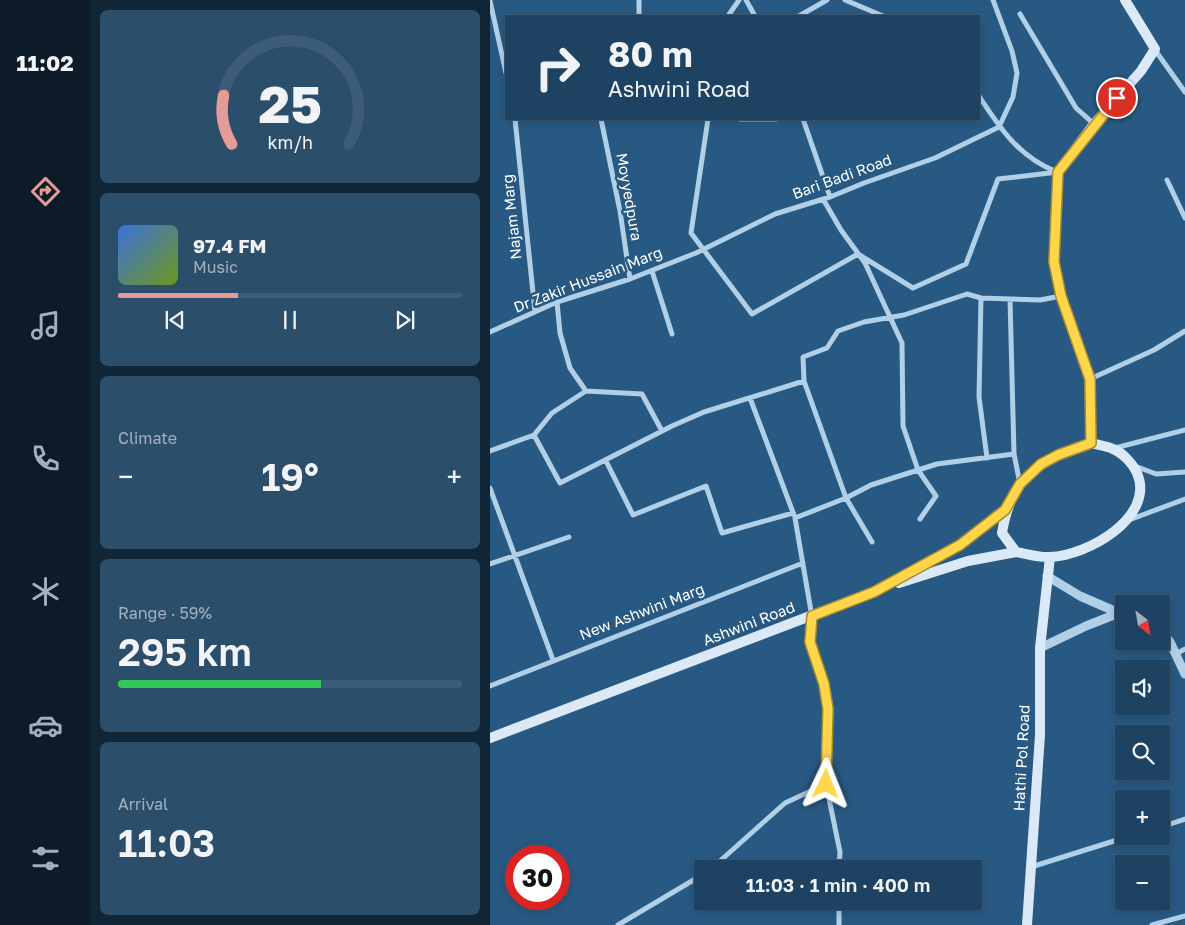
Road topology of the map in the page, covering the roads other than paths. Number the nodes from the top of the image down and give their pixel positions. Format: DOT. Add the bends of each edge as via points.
graph roads {
  1 [pos="639,0"];
  2 [pos="740,0"];
  3 [pos="746,0"];
  4 [pos="827,0"];
  5 [pos="844,0"];
  6 [pos="993,0"];
  7 [pos="1125,0"];
  8 [pos="490,1"];
  9 [pos="1020,14"];
  10 [pos="639,15"];
  11 [pos="729,15"];
  12 [pos="754,15"];
  13 [pos="801,15"];
  14 [pos="882,15"];
  15 [pos="1155,49"];
  16 [pos="505,68"];
  17 [pos="1185,92"];
  18 [pos="980,98"];
  19 [pos="514,120"];
  20 [pos="601,120"];
  21 [pos="708,120"];
  22 [pos="803,120"];
  23 [pos="1094,124"];
  24 [pos="999,127"];
  25 [pos="1058,172"];
  26 [pos="1167,180"];
  27 [pos="830,197"];
  28 [pos="823,199"];
  29 [pos="1185,218"];
  30 [pos="704,249"];
  31 [pos="696,253"];
  32 [pos="858,254"];
  33 [pos="652,271"];
  34 [pos="630,279"];
  35 [pos="1061,296"];
  36 [pos="981,298"];
  37 [pos="1010,299"];
  38 [pos="558,302"];
  39 [pos="535,312"];
  40 [pos="892,317"];
  41 [pos="1185,331"];
  42 [pos="490,332"];
  43 [pos="672,334"];
  44 [pos="1090,379"];
  45 [pos="804,381"];
  46 [pos="586,391"];
  47 [pos="750,398"];
  48 [pos="1185,430"];
  49 [pos="662,432"];
  50 [pos="534,435"];
  51 [pos="1091,443"];
  52 [pos="1113,449"];
  53 [pos="490,451"];
  54 [pos="1014,454"];
  55 [pos="987,458"];
  56 [pos="606,461"];
  57 [pos="1134,465"];
  58 [pos="918,470"];
  59 [pos="1185,472"];
  60 [pos="1020,484"];
  61 [pos="490,488"];
  62 [pos="846,498"];
  63 [pos="1185,498"];
  64 [pos="1005,510"];
  65 [pos="794,516"];
  66 [pos="920,519"];
  67 [pos="1128,520"];
  68 [pos="569,537"];
  69 [pos="872,542"];
  70 [pos="1016,552"];
  71 [pos="514,555"];
  72 [pos="1050,557"];
  73 [pos="803,563"];
  74 [pos="490,564"];
  75 [pos="1047,576"];
  76 [pos="874,592"];
  77 [pos="1115,611"];
  78 [pos="812,616"];
  79 [pos="1115,616"];
  80 [pos="1170,644"];
  81 [pos="1040,648"];
  82 [pos="1185,649"];
  83 [pos="1176,654"];
  84 [pos="553,660"];
  85 [pos="1185,674"];
  86 [pos="490,677"];
  87 [pos="491,685"];
  88 [pos="490,738"];
  89 [pos="826,784"];
  90 [pos="1185,819"];
  91 [pos="1170,824"];
  92 [pos="1115,841"];
  93 [pos="721,860"];
  94 [pos="840,860"];
  95 [pos="1031,867"];
  96 [pos="694,880"];
  97 [pos="839,910"];
  98 [pos="1185,916"];
  99 [pos="618,925"];
  100 [pos="839,925"];
  101 [pos="1027,925"];
  102 [pos="1152,925"];
  1 -- 10 [label="street"];
  2 -- 11 [label="street"];
  3 -- 12 [label="street"];
  4 -- 13 [label="street"];
  5 -- 14 [label="street"];
  6 -- 24 [label="street" via="1017,73 1014,97"];
  7 -- 15 [label="main road"];
  8 -- 16 [label="street"];
  9 -- 23 [label="street" via="1076,108"];
  15 -- 17 [label="street"];
  15 -- 23 [label="main road"];
  18 -- 24 [label="street"];
  19 -- 39 [label="street, Najam Marg"];
  20 -- 34 [label="street, Moyyedpura"];
  21 -- 30 [label="street" via="691,233"];
  22 -- 27 [label="street"];
  23 -- 25 [label="main road"];
  24 -- 25 [label="street" via="1010,141 1039,165"];
  24 -- 27 [label="street, Bari Badi Road" via="935,158"];
  25 -- 32 [label="street" via="998,179 966,264 914,288"];
  25 -- 35 [label="main road" via="1054,262"];
  26 -- 29 [label="street"];
  27 -- 28 [label="street, Bari Badi Road"];
  28 -- 30 [label="street, Bari Badi Road" via="775,214"];
  28 -- 32 [label="street"];
  30 -- 31 [label="street, Bari Badi Road"];
  30 -- 32 [label="street" via="752,314"];
  31 -- 33 [label="street, Dr Zakir Hussain Marg"];
  32 -- 40 [label="street"];
  33 -- 34 [label="street, Dr Zakir Hussain Marg"];
  33 -- 43 [label="street"];
  34 -- 38 [label="street, Dr Zakir Hussain Marg"];
  35 -- 37 [label="street" via="1040,300"];
  35 -- 44 [label="main road"];
  36 -- 37 [label="street"];
  36 -- 40 [label="street" via="967,294"];
  36 -- 55 [label="street" via="979,398"];
  37 -- 54 [label="street"];
  38 -- 39 [label="street, Dr Zakir Hussain Marg"];
  38 -- 46 [label="street" via="560,333 570,368"];
  39 -- 42 [label="street, Dr Zakir Hussain Marg"];
  40 -- 45 [label="street" via="838,330 828,348 803,357"];
  40 -- 58 [label="street" via="902,344 903,426"];
  41 -- 44 [label="street" via="1154,350"];
  44 -- 51 [label="main road"];
  45 -- 47 [label="street"];
  45 -- 62 [label="street"];
  46 -- 49 [label="street" via="642,394"];
  46 -- 50 [label="street" via="552,413"];
  47 -- 49 [label="street" via="704,412"];
  47 -- 65 [label="street"];
  48 -- 52 [label="street"];
  49 -- 56 [label="street"];
  50 -- 53 [label="street"];
  50 -- 56 [label="street" via="560,483"];
  51 -- 52 [label="main road"];
  51 -- 60 [label="main road" via="1041,464"];
  52 -- 57 [label="main road"];
  54 -- 55 [label="street"];
  54 -- 60 [label="street"];
  55 -- 58 [label="street" via="937,464"];
  56 -- 65 [label="street" via="633,515 706,486 722,533"];
  57 -- 59 [label="street" via="1156,474"];
  57 -- 67 [label="main road" via="1140,481 1139,500"];
  58 -- 62 [label="street" via="871,485"];
  58 -- 66 [label="street" via="936,496"];
  60 -- 64 [label="main road"];
  61 -- 71 [label="street"];
  62 -- 65 [label="street"];
  62 -- 69 [label="street"];
  63 -- 67 [label="street"];
  64 -- 70 [label="main road" via="1002,533"];
  64 -- 76 [label="main road, Ashwini Road" via="960,545"];
  65 -- 73 [label="street"];
  67 -- 72 [label="main road" via="1100,542"];
  68 -- 71 [label="street"];
  70 -- 72 [label="main road"];
  70 -- 76 [label="main road" via="968,561"];
  71 -- 74 [label="street"];
  71 -- 84 [label="street"];
  72 -- 75 [label="main road, Hathi Pol Road"];
  73 -- 78 [label="street"];
  73 -- 84 [label="street, New Ashwini Marg"];
  75 -- 77 [label="street" via="1080,596"];
  75 -- 81 [label="main road, Hathi Pol Road"];
  76 -- 78 [label="main road, Ashwini Road"];
  78 -- 88 [label="main road, Ashwini Road"];
  78 -- 89 [label="street" via="810,642 824,684 828,709"];
  79 -- 81 [label="street"];
  80 -- 83 [label="street"];
  81 -- 95 [label="main road, Hathi Pol Road" via="1040,735"];
  82 -- 83 [label="street"];
  83 -- 85 [label="street"];
  84 -- 87 [label="street, New Ashwini Marg"];
  86 -- 87 [label="street"];
  89 -- 93 [label="street" via="785,803"];
  89 -- 94 [label="street"];
  90 -- 91 [label="street"];
  92 -- 95 [label="street"];
  95 -- 101 [label="main road, Hathi Pol Road"];
  96 -- 99 [label="street"];
  97 -- 100 [label="street"];
  98 -- 102 [label="street"];
}
